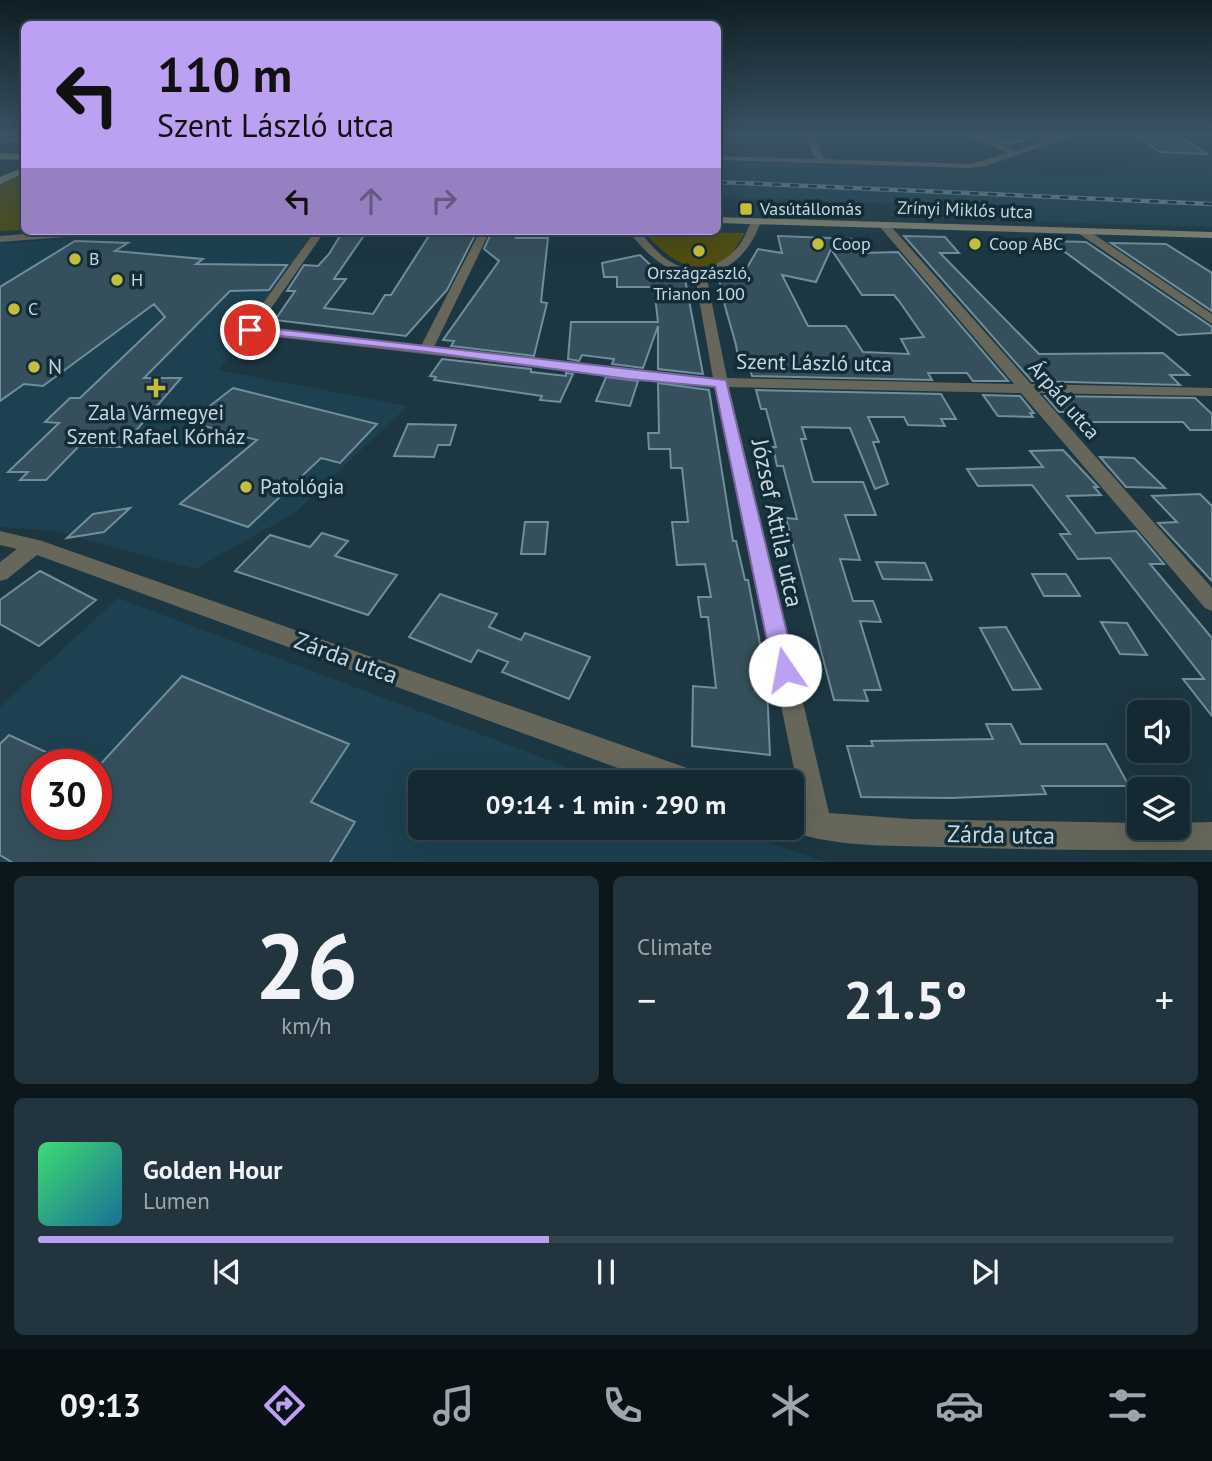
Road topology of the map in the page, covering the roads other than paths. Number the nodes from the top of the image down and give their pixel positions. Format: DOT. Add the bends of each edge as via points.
graph roads {
  1 [pos="721,220"];
  2 [pos="756,221"];
  3 [pos="884,225"];
  4 [pos="1082,231"];
  5 [pos="54,235"];
  6 [pos="317,235"];
  7 [pos="483,235"];
  8 [pos="637,235"];
  9 [pos="1212,235"];
  10 [pos="0,239"];
  11 [pos="700,271"];
  12 [pos="1212,320"];
  13 [pos="427,348"];
  14 [pos="721,383"];
  15 [pos="1025,387"];
  16 [pos="1212,392"];
  17 [pos="0,538"];
  18 [pos="35,546"];
  19 [pos="0,573"];
  20 [pos="1212,602"];
  21 [pos="657,770"];
  22 [pos="804,822"];
  23 [pos="819,826"];
  24 [pos="1212,836"];
  1 -- 2 [label="main road, Zrínyi Miklós utca"];
  2 -- 3 [label="main road, Zrínyi Miklós utca"];
  2 -- 11 [label="street" via="736,257 721,267"];
  3 -- 4 [label="main road, Zrínyi Miklós utca"];
  3 -- 15 [label="street, Árpád utca"];
  4 -- 9 [label="main road, Zrínyi Miklós utca"];
  4 -- 12 [label="street"];
  5 -- 10 [label="street"];
  6 -- 13 [label="street, Szent László utca" via="250,330"];
  7 -- 13 [label="street"];
  8 -- 11 [label="street" via="667,264"];
  11 -- 14 [label="street, József Attila utca"];
  13 -- 14 [label="street, Szent László utca"];
  14 -- 15 [label="street, Szent László utca"];
  14 -- 23 [label="street, József Attila utca"];
  15 -- 16 [label="street, Szent László utca"];
  15 -- 20 [label="street, Árpád utca"];
  17 -- 18 [label="street, Zárda utca"];
  18 -- 19 [label="street"];
  18 -- 21 [label="street, Zárda utca"];
  22 -- 23 [label="street, Zárda utca"];
  23 -- 24 [label="street, Zárda utca" via="994,835"];
}
